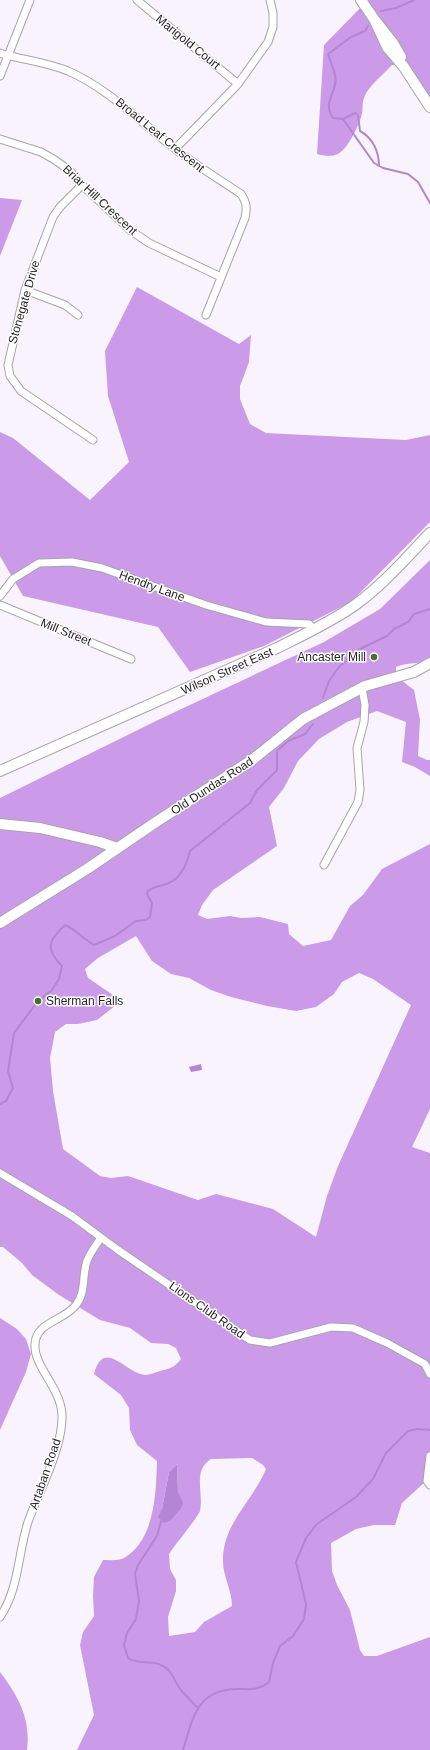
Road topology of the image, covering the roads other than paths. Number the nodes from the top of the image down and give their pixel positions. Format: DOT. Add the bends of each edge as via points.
graph roads {
  1 [pos="30,0"];
  2 [pos="137,0"];
  3 [pos="270,0"];
  4 [pos="361,0"];
  5 [pos="0,53"];
  6 [pos="8,56"];
  7 [pos="0,76"];
  8 [pos="238,84"];
  9 [pos="430,107"];
  10 [pos="0,139"];
  11 [pos="175,149"];
  12 [pos="82,185"];
  13 [pos="221,277"];
  14 [pos="25,290"];
  15 [pos="78,315"];
  16 [pos="206,315"];
  17 [pos="93,440"];
  18 [pos="430,533"];
  19 [pos="0,596"];
  20 [pos="0,604"];
  21 [pos="314,629"];
  22 [pos="132,659"];
  23 [pos="430,663"];
  24 [pos="362,688"];
  25 [pos="0,771"];
  26 [pos="0,824"];
  27 [pos="117,848"];
  28 [pos="324,865"];
  29 [pos="0,923"];
  30 [pos="0,1173"];
  31 [pos="101,1238"];
  32 [pos="430,1374"];
  33 [pos="430,1456"];
  34 [pos="430,1485"];
  35 [pos="0,1617"];
  1 -- 6 [label="street"];
  2 -- 8 [label="street, Marigold Court"];
  3 -- 8 [label="street" via="273,27 268,42"];
  4 -- 9 [label="street" via="393,43 404,67"];
  5 -- 6 [label="street, Broad Leaf Crescent"];
  6 -- 7 [label="street"];
  6 -- 11 [label="street, Broad Leaf Crescent" via="44,63 88,82 111,96"];
  8 -- 11 [label="street"];
  10 -- 12 [label="street, Briar Hill Crescent" via="41,152 56,160"];
  11 -- 13 [label="street, Broad Leaf Crescent" via="241,194 246,201 245,218"];
  12 -- 13 [label="street, Briar Hill Crescent" via="130,230 149,243"];
  12 -- 14 [label="street, Stonegate Drive" via="53,217"];
  13 -- 16 [label="street, Broad Leaf Crescent"];
  14 -- 15 [label="street" via="65,305"];
  14 -- 17 [label="street, Stonegate Drive" via="8,360 10,376 21,391"];
  18 -- 21 [label="street, Wilson Street East" via="369,594"];
  19 -- 21 [label="street, Hendry Lane" via="13,579 39,563 72,562 102,568 206,605 266,622 309,624"];
  20 -- 22 [label="street, Mill Street"];
  21 -- 25 [label="street, Wilson Street East" via="271,651"];
  23 -- 24 [label="street, Old Dundas Road" via="414,672"];
  24 -- 27 [label="street, Old Dundas Road" via="303,719 252,760"];
  24 -- 28 [label="street" via="365,705 358,748 358,802"];
  26 -- 27 [label="street" via="40,828"];
  27 -- 29 [label="street, Old Dundas Road"];
  30 -- 31 [label="street, Lions Club Road" via="72,1216"];
  31 -- 32 [label="street, Lions Club Road" via="250,1340 270,1343 331,1327 353,1328 425,1364"];
  31 -- 35 [label="street, Artaban Road" via="87,1260 77,1304 68,1313 47,1324 37,1333 34,1345 38,1360 58,1394 62,1415 52,1461 42,1492 28,1522 9,1602"];
  33 -- 34 [label="street" via="427,1481"];
}
